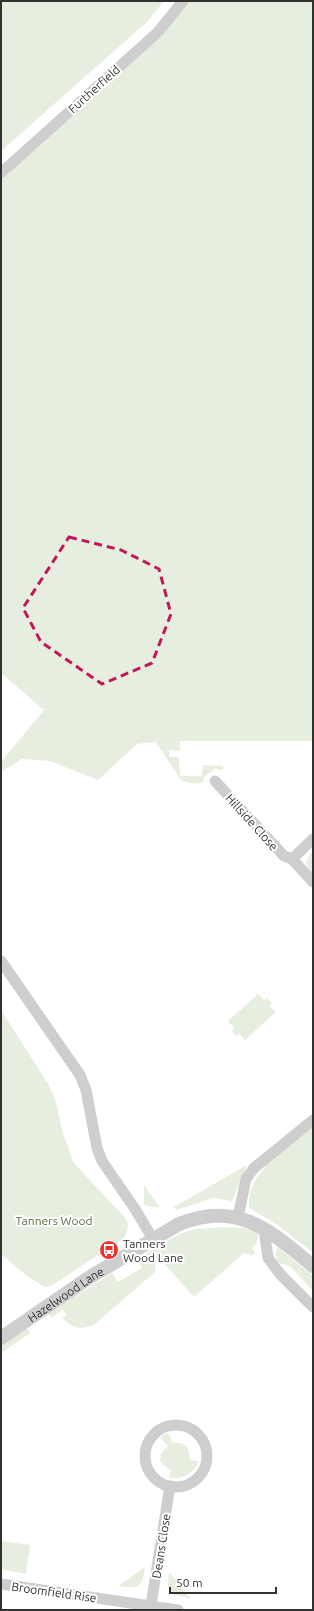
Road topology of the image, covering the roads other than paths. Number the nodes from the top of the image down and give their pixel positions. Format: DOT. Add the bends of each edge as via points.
graph roads {
  1 [pos="183,1"];
  2 [pos="1,173"];
  3 [pos="215,781"];
  4 [pos="313,839"];
  5 [pos="292,859"];
  6 [pos="313,882"];
  7 [pos="1,961"];
  8 [pos="313,1120"];
  9 [pos="238,1218"];
  10 [pos="264,1229"];
  11 [pos="153,1239"];
  12 [pos="313,1266"];
  13 [pos="313,1307"];
  14 [pos="1,1338"];
  15 [pos="170,1486"];
  16 [pos="1,1584"];
  17 [pos="151,1605"];
  18 [pos="178,1610"];
  1 -- 2 [label="street, Furtherfield" via="158,32"];
  3 -- 5 [label="street, Hillside Close" via="284,856"];
  4 -- 5 [label="street"];
  5 -- 6 [label="street, Hillside Close"];
  7 -- 11 [label="street" via="80,1075 102,1161"];
  8 -- 9 [label="street" via="254,1168 246,1179"];
  9 -- 10 [label="street, Hazelwood Lane" via="253,1222"];
  9 -- 11 [label="street, Hazelwood Lane" via="223,1215 191,1219"];
  10 -- 12 [label="street, Hazelwood Lane"];
  10 -- 13 [label="street" via="268,1258"];
  11 -- 14 [label="street, Hazelwood Lane" via="90,1277"];
  15 -- 15 [label="street" via="192,1483 203,1470 206,1460 204,1444 199,1435 180,1425 161,1428 148,1442 145,1451 148,1470 162,1484"];
  15 -- 17 [label="street, Deans Close"];
  16 -- 17 [label="street, Broomfield Rise"];
  17 -- 18 [label="street, Broomfield Rise"];
}
